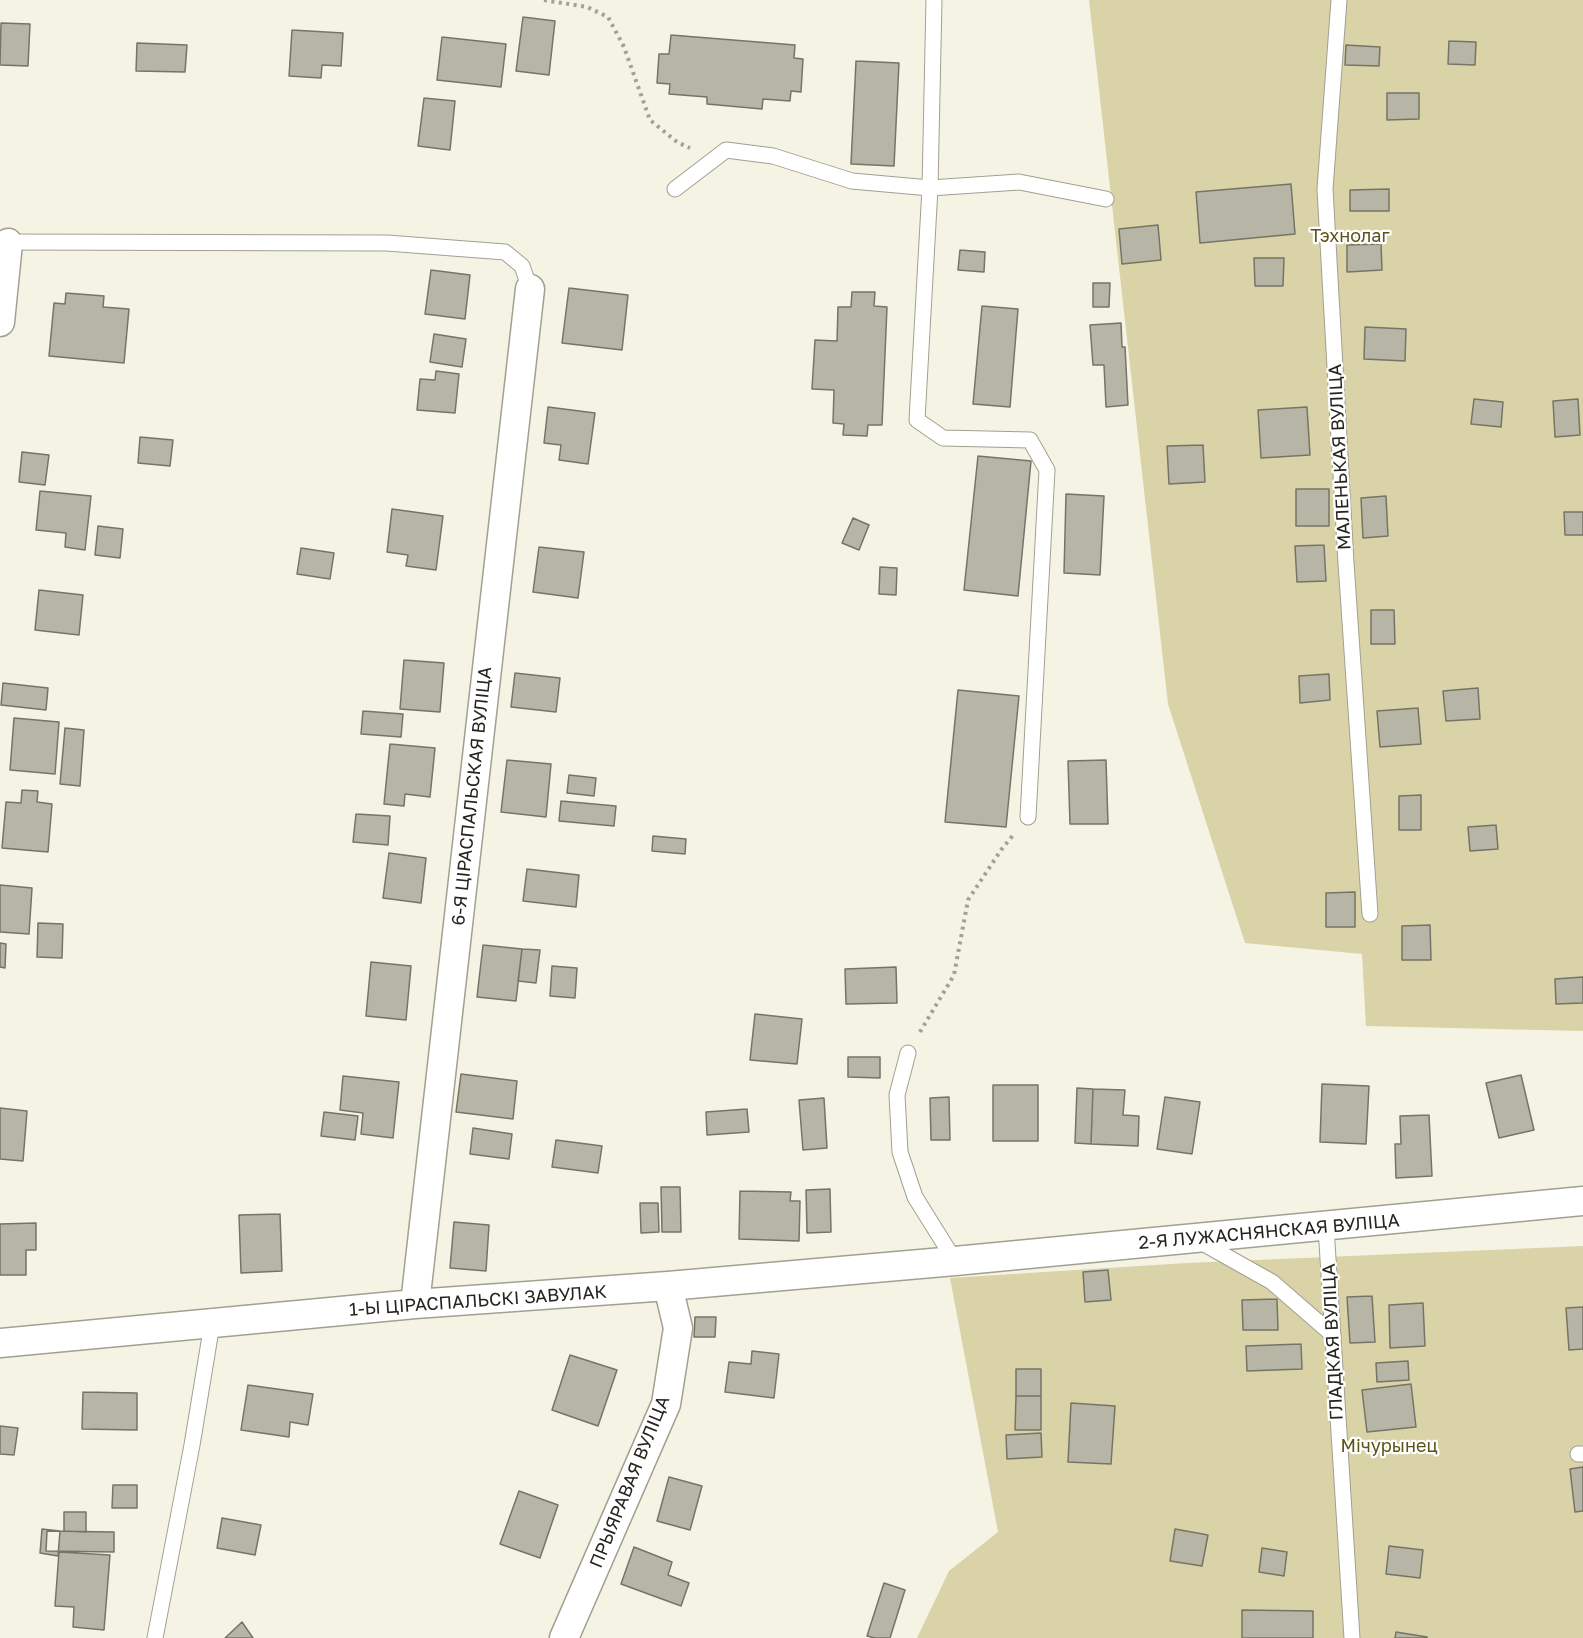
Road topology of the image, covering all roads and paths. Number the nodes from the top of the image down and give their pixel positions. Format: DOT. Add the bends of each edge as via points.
graph roads {
  1 [pos="544,0"];
  2 [pos="934,0"];
  3 [pos="1339,0"];
  4 [pos="715,159"];
  5 [pos="930,188"];
  6 [pos="675,189"];
  7 [pos="1106,199"];
  8 [pos="4,242"];
  9 [pos="530,289"];
  10 [pos="0,322"];
  11 [pos="1028,817"];
  12 [pos="1370,914"];
  13 [pos="908,1053"];
  14 [pos="1583,1201"];
  15 [pos="1326,1227"];
  16 [pos="1195,1239"];
  17 [pos="955,1261"];
  18 [pos="668,1286"];
  19 [pos="415,1304"];
  20 [pos="212,1324"];
  21 [pos="1333,1335"];
  22 [pos="0,1342"];
  23 [pos="155,1638"];
  24 [pos="564,1638"];
  25 [pos="1352,1638"];
  1 -- 4 [label="path" via="587,7 608,16 624,47 650,120 677,142"];
  2 -- 5 [label="lane"];
  3 -- 12 [label="lane, МАЛЕНЬКАЯ ВУЛІЦА" via="1325,189"];
  4 -- 5 [label="lane" via="726,150 773,156 852,181"];
  4 -- 6 [label="lane"];
  5 -- 7 [label="lane" via="1019,182"];
  5 -- 11 [label="lane" via="917,420 943,438 1030,440 1047,470"];
  8 -- 9 [label="lane" via="387,243 505,252 522,266"];
  8 -- 10 [label="street"];
  9 -- 19 [label="street, 6-Я ЦІРАСПАЛЬСКАЯ ВУЛІЦА"];
  11 -- 13 [label="path" via="968,900 954,975"];
  13 -- 17 [label="lane" via="897,1095 900,1152 915,1197"];
  14 -- 15 [label="street, 2-Я ЛУЖАСНЯНСКАЯ ВУЛІЦА"];
  15 -- 16 [label="street, 2-Я ЛУЖАСНЯНСКАЯ ВУЛІЦА"];
  15 -- 21 [label="lane, ГЛАДКАЯ ВУЛІЦА"];
  16 -- 17 [label="street, 2-Я ЛУЖАСНЯНСКАЯ ВУЛІЦА"];
  16 -- 21 [label="lane" via="1272,1282"];
  17 -- 18 [label="street, 1-Ы ЦІРАСПАЛЬСКІ ЗАВУЛАК"];
  18 -- 19 [label="street, 1-Ы ЦІРАСПАЛЬСКІ ЗАВУЛАК"];
  18 -- 24 [label="street, ПРЫЯРАВАЯ ВУЛІЦА" via="678,1328 666,1404"];
  19 -- 20 [label="street, 1-Ы ЦІРАСПАЛЬСКІ ЗАВУЛАК"];
  20 -- 22 [label="street, 1-Ы ЦІРАСПАЛЬСКІ ЗАВУЛАК"];
  20 -- 23 [label="lane"];
  21 -- 25 [label="lane, ГЛАДКАЯ ВУЛІЦА"];
}
